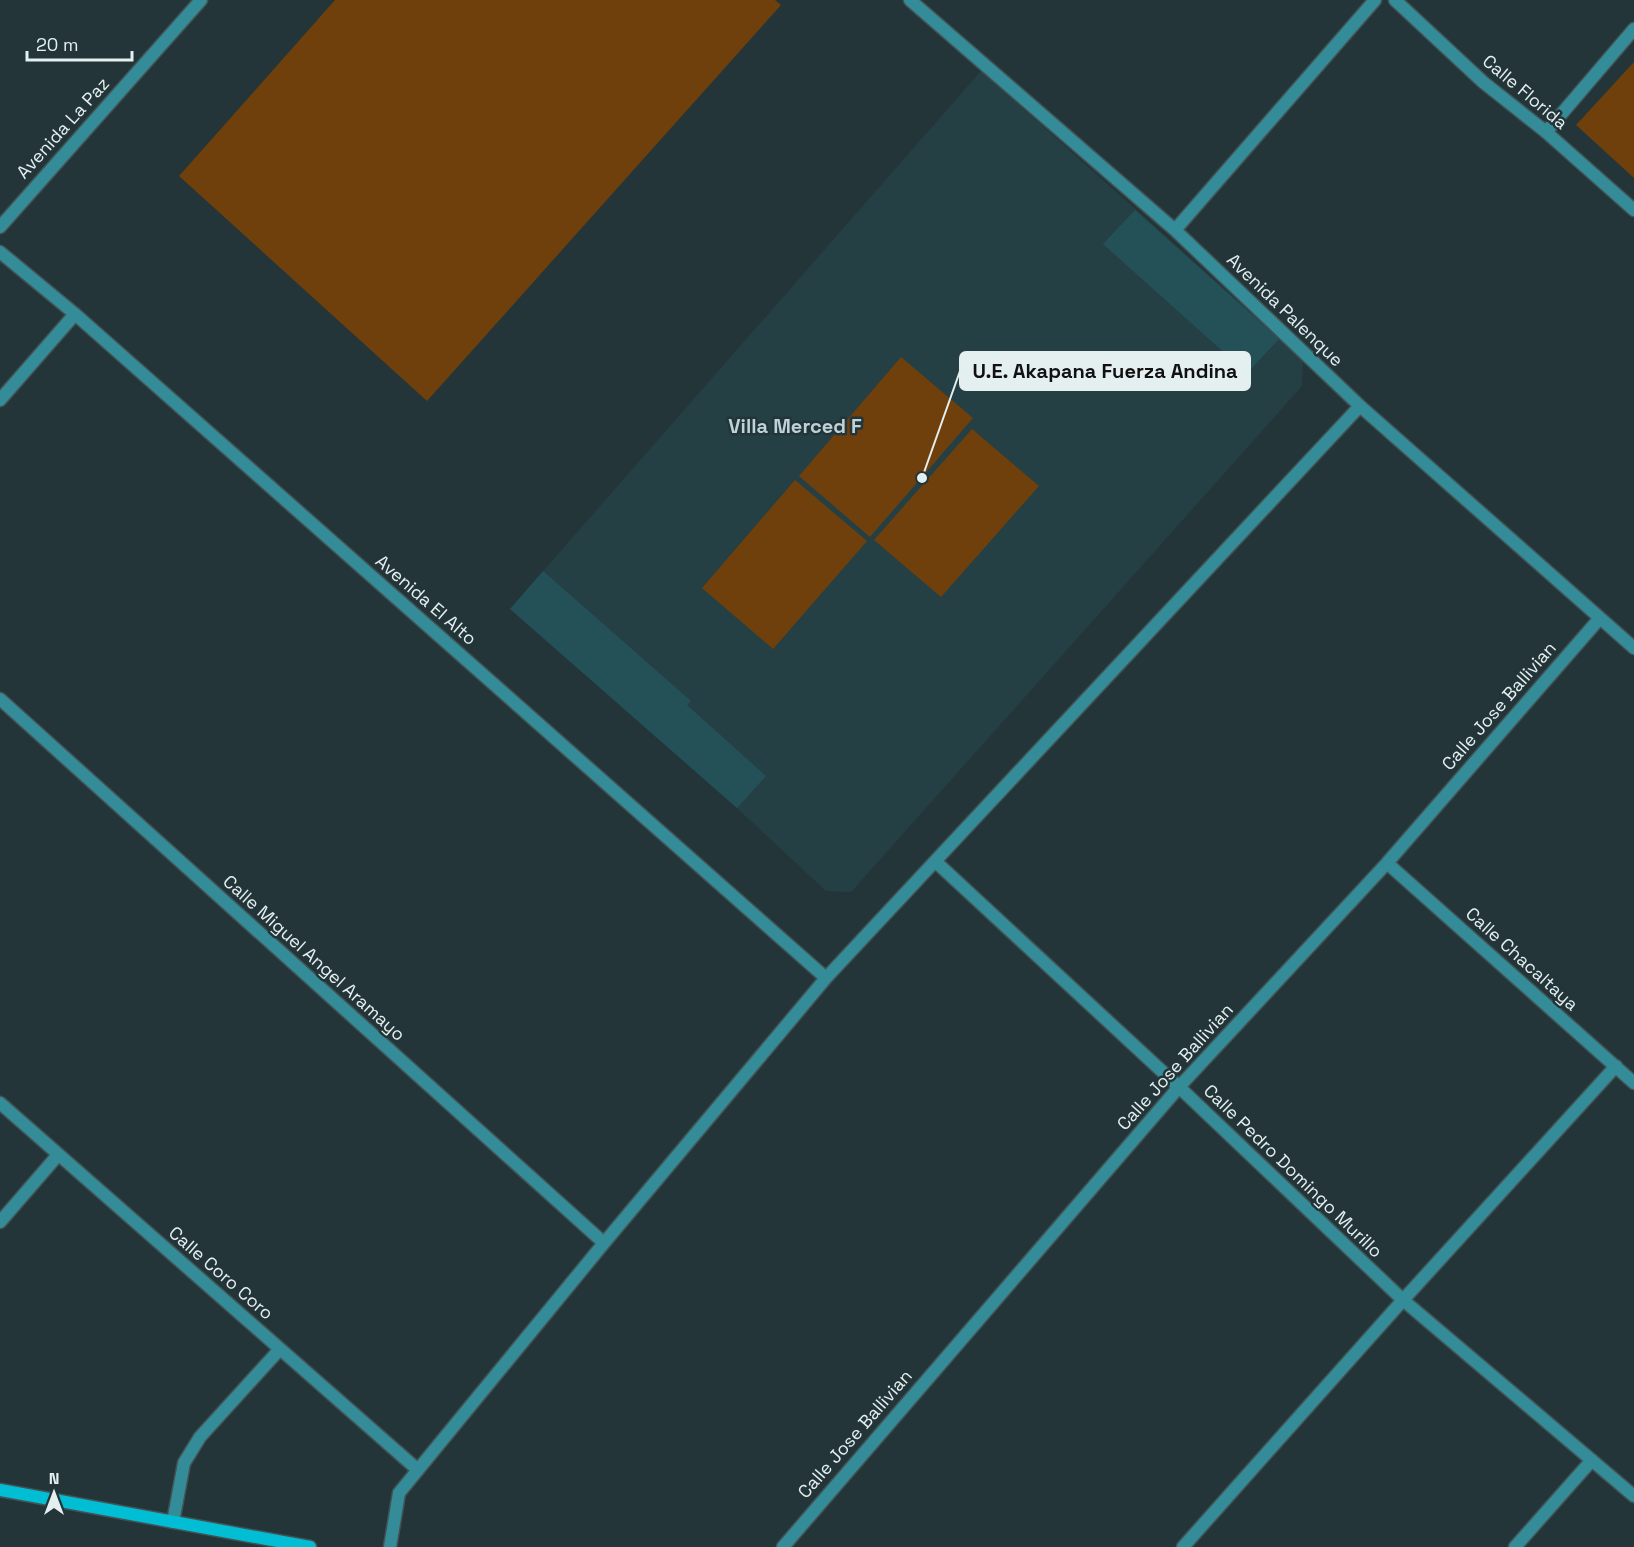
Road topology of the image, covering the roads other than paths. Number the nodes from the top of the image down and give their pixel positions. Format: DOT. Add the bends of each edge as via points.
graph roads {
  1 [pos="201,0"];
  2 [pos="910,0"];
  3 [pos="1375,0"];
  4 [pos="1395,0"];
  5 [pos="1634,29"];
  6 [pos="1546,132"];
  7 [pos="1634,210"];
  8 [pos="0,227"];
  9 [pos="1175,230"];
  10 [pos="0,252"];
  11 [pos="75,314"];
  12 [pos="0,400"];
  13 [pos="1360,406"];
  14 [pos="1600,618"];
  15 [pos="1634,648"];
  16 [pos="0,700"];
  17 [pos="936,862"];
  18 [pos="1387,863"];
  19 [pos="826,978"];
  20 [pos="1616,1066"];
  21 [pos="1634,1083"];
  22 [pos="1179,1087"];
  23 [pos="0,1103"];
  24 [pos="58,1155"];
  25 [pos="0,1222"];
  26 [pos="604,1242"];
  27 [pos="1403,1300"];
  28 [pos="280,1349"];
  29 [pos="1592,1460"];
  30 [pos="418,1470"];
  31 [pos="0,1490"];
  32 [pos="1634,1496"];
  33 [pos="173,1522"];
  34 [pos="310,1547"];
  35 [pos="390,1547"];
  36 [pos="783,1547"];
  37 [pos="1183,1547"];
  38 [pos="1515,1547"];
  1 -- 8 [label="street, Avenida La Paz"];
  2 -- 9 [label="street, Avenida Palenque"];
  3 -- 9 [label="street"];
  4 -- 6 [label="street, Calle Florida" via="1483,82"];
  5 -- 6 [label="street"];
  6 -- 7 [label="street, Calle Florida"];
  9 -- 13 [label="street, Avenida Palenque"];
  10 -- 11 [label="street, Avenida El Alto"];
  11 -- 12 [label="street"];
  11 -- 19 [label="street, Avenida El Alto"];
  13 -- 14 [label="street, Avenida Palenque"];
  13 -- 17 [label="street"];
  14 -- 15 [label="street, Avenida Palenque"];
  14 -- 18 [label="street, Calle Jose Ballivian"];
  16 -- 26 [label="street, Calle Miguel Angel Aramayo"];
  17 -- 19 [label="street"];
  17 -- 22 [label="street, Calle Pedro Domingo Murillo"];
  18 -- 20 [label="street, Calle Chacaltaya"];
  18 -- 22 [label="street, Calle Jose Ballivian"];
  19 -- 26 [label="street"];
  20 -- 21 [label="street, Calle Chacaltaya"];
  20 -- 27 [label="street"];
  22 -- 27 [label="street, Calle Pedro Domingo Murillo"];
  22 -- 36 [label="street, Calle Jose Ballivian"];
  23 -- 24 [label="street, Calle Coro Coro"];
  24 -- 25 [label="street"];
  24 -- 28 [label="street, Calle Coro Coro"];
  26 -- 30 [label="street"];
  27 -- 29 [label="street, Calle Pedro Domingo Murillo"];
  27 -- 37 [label="street"];
  28 -- 30 [label="street, Calle Coro Coro"];
  28 -- 33 [label="street" via="200,1437 184,1463"];
  29 -- 32 [label="street, Calle Pedro Domingo Murillo"];
  29 -- 38 [label="street"];
  30 -- 35 [label="street" via="399,1493"];
  31 -- 33 [label="street"];
  33 -- 34 [label="street"];
}
